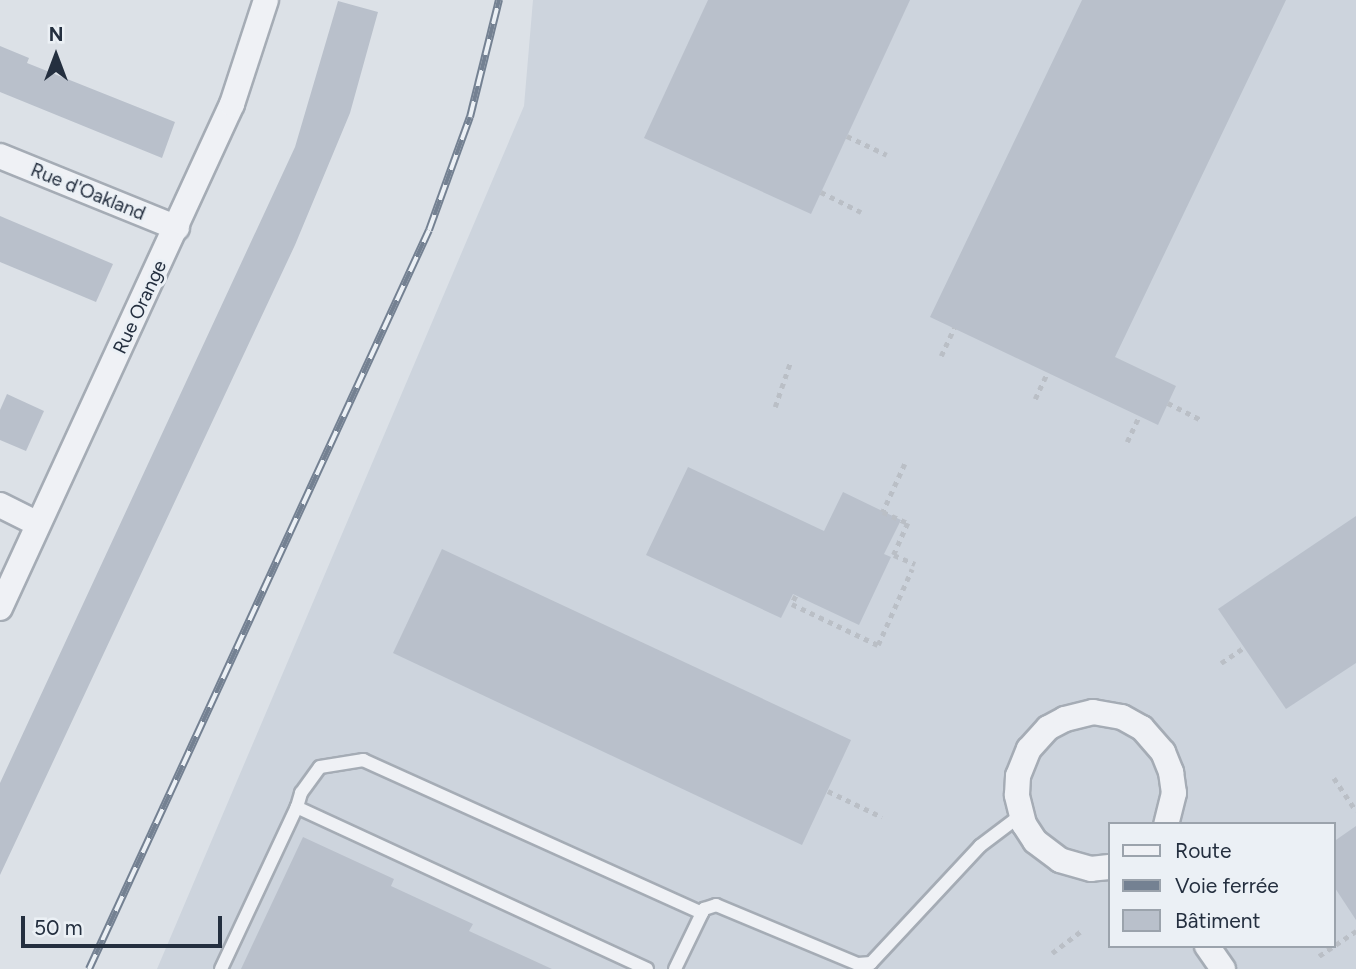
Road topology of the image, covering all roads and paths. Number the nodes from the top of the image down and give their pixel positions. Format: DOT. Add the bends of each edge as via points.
graph roads {
  1 [pos="266,0"];
  2 [pos="847,136"];
  3 [pos="887,155"];
  4 [pos="0,156"];
  5 [pos="821,192"];
  6 [pos="860,212"];
  7 [pos="177,228"];
  8 [pos="954,328"];
  9 [pos="941,356"];
  10 [pos="790,363"];
  11 [pos="1047,373"];
  12 [pos="1035,399"];
  13 [pos="1168,403"];
  14 [pos="775,407"];
  15 [pos="1139,416"];
  16 [pos="1202,420"];
  17 [pos="1127,442"];
  18 [pos="905,464"];
  19 [pos="0,505"];
  20 [pos="38,524"];
  21 [pos="796,596"];
  22 [pos="0,608"];
  23 [pos="1245,648"];
  24 [pos="1221,663"];
  25 [pos="1334,778"];
  26 [pos="828,791"];
  27 [pos="297,807"];
  28 [pos="1356,811"];
  29 [pos="1021,815"];
  30 [pos="882,817"];
  31 [pos="1167,822"];
  32 [pos="1108,867"];
  33 [pos="702,914"];
  34 [pos="1082,931"];
  35 [pos="1356,931"];
  36 [pos="1335,945"];
  37 [pos="1209,948"];
  38 [pos="1331,948"];
  39 [pos="1052,953"];
  40 [pos="1319,956"];
  41 [pos="221,969"];
  42 [pos="647,969"];
  43 [pos="675,969"];
  44 [pos="1223,969"];
  1 -- 7 [label="street, Rue Orange" via="232,104"];
  2 -- 3 [label="path"];
  4 -- 7 [label="street, Rue d'Oakland"];
  5 -- 6 [label="path"];
  7 -- 20 [label="street, Rue Orange"];
  8 -- 9 [label="path"];
  10 -- 14 [label="path"];
  11 -- 12 [label="path"];
  13 -- 16 [label="path"];
  15 -- 17 [label="path"];
  18 -- 21 [label="path" via="883,512 908,523 894,555 913,567 878,645 792,604"];
  19 -- 20 [label="street"];
  20 -- 22 [label="street, Rue Orange"];
  23 -- 24 [label="path"];
  25 -- 28 [label="path"];
  26 -- 30 [label="path"];
  27 -- 33 [label="lane" via="306,783 320,767 363,760"];
  27 -- 41 [label="lane"];
  27 -- 42 [label="lane"];
  29 -- 31 [label="street" via="1018,776 1034,742 1065,719 1103,713 1142,727 1163,752 1174,793"];
  29 -- 32 [label="street" via="1035,841 1060,860 1091,869"];
  29 -- 33 [label="lane" via="981,846 871,963 858,964 724,905 709,906"];
  33 -- 43 [label="lane"];
  34 -- 39 [label="path"];
  35 -- 36 [label="path"];
  37 -- 44 [label="street"];
  38 -- 40 [label="path"];
}
